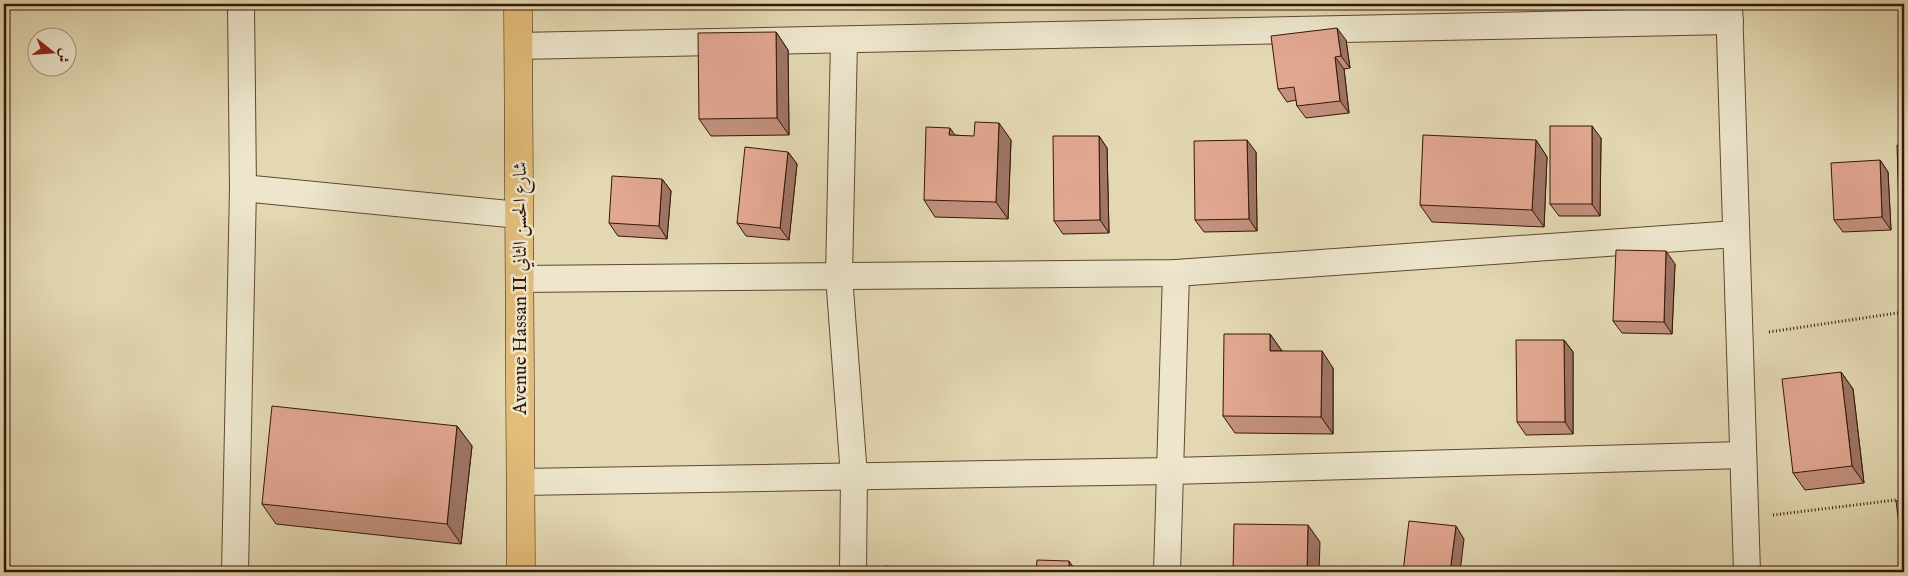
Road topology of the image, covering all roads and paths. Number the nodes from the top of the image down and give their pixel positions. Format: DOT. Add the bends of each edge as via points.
graph roads {
  1 [pos="241,4"];
  2 [pos="518,4"];
  3 [pos="1729,12"];
  4 [pos="844,41"];
  5 [pos="518,46"];
  6 [pos="243,188"];
  7 [pos="518,215"];
  8 [pos="1736,234"];
  9 [pos="1176,273"];
  10 [pos="839,276"];
  11 [pos="519,279"];
  12 [pos="1904,312"];
  13 [pos="1738,336"];
  14 [pos="1743,455"];
  15 [pos="1171,471"];
  16 [pos="854,476"];
  17 [pos="520,482"];
  18 [pos="1904,498"];
  19 [pos="1745,518"];
  20 [pos="234,572"];
  21 [pos="520,572"];
  22 [pos="853,572"];
  23 [pos="1167,572"];
  24 [pos="1747,572"];
  1 -- 6 [label="street"];
  2 -- 5 [label="main road, Avenue Hassan II شارع الحسن الثاني"];
  3 -- 4 [label="street"];
  3 -- 8 [label="street"];
  4 -- 5 [label="street"];
  4 -- 10 [label="street"];
  5 -- 7 [label="main road, Avenue Hassan II شارع الحسن الثاني"];
  6 -- 7 [label="street"];
  6 -- 20 [label="street"];
  7 -- 11 [label="main road, Avenue Hassan II شارع الحسن الثاني"];
  8 -- 9 [label="street"];
  8 -- 13 [label="street"];
  9 -- 10 [label="street"];
  9 -- 15 [label="street"];
  10 -- 11 [label="street"];
  10 -- 16 [label="street"];
  11 -- 17 [label="main road, Avenue Hassan II شارع الحسن الثاني"];
  12 -- 13 [label="path"];
  13 -- 14 [label="street"];
  14 -- 15 [label="street"];
  14 -- 19 [label="street"];
  15 -- 16 [label="street"];
  15 -- 23 [label="street"];
  16 -- 17 [label="street"];
  16 -- 22 [label="street"];
  17 -- 21 [label="main road, Avenue Hassan II شارع الحسن الثاني"];
  18 -- 19 [label="path"];
  19 -- 24 [label="street"];
}
